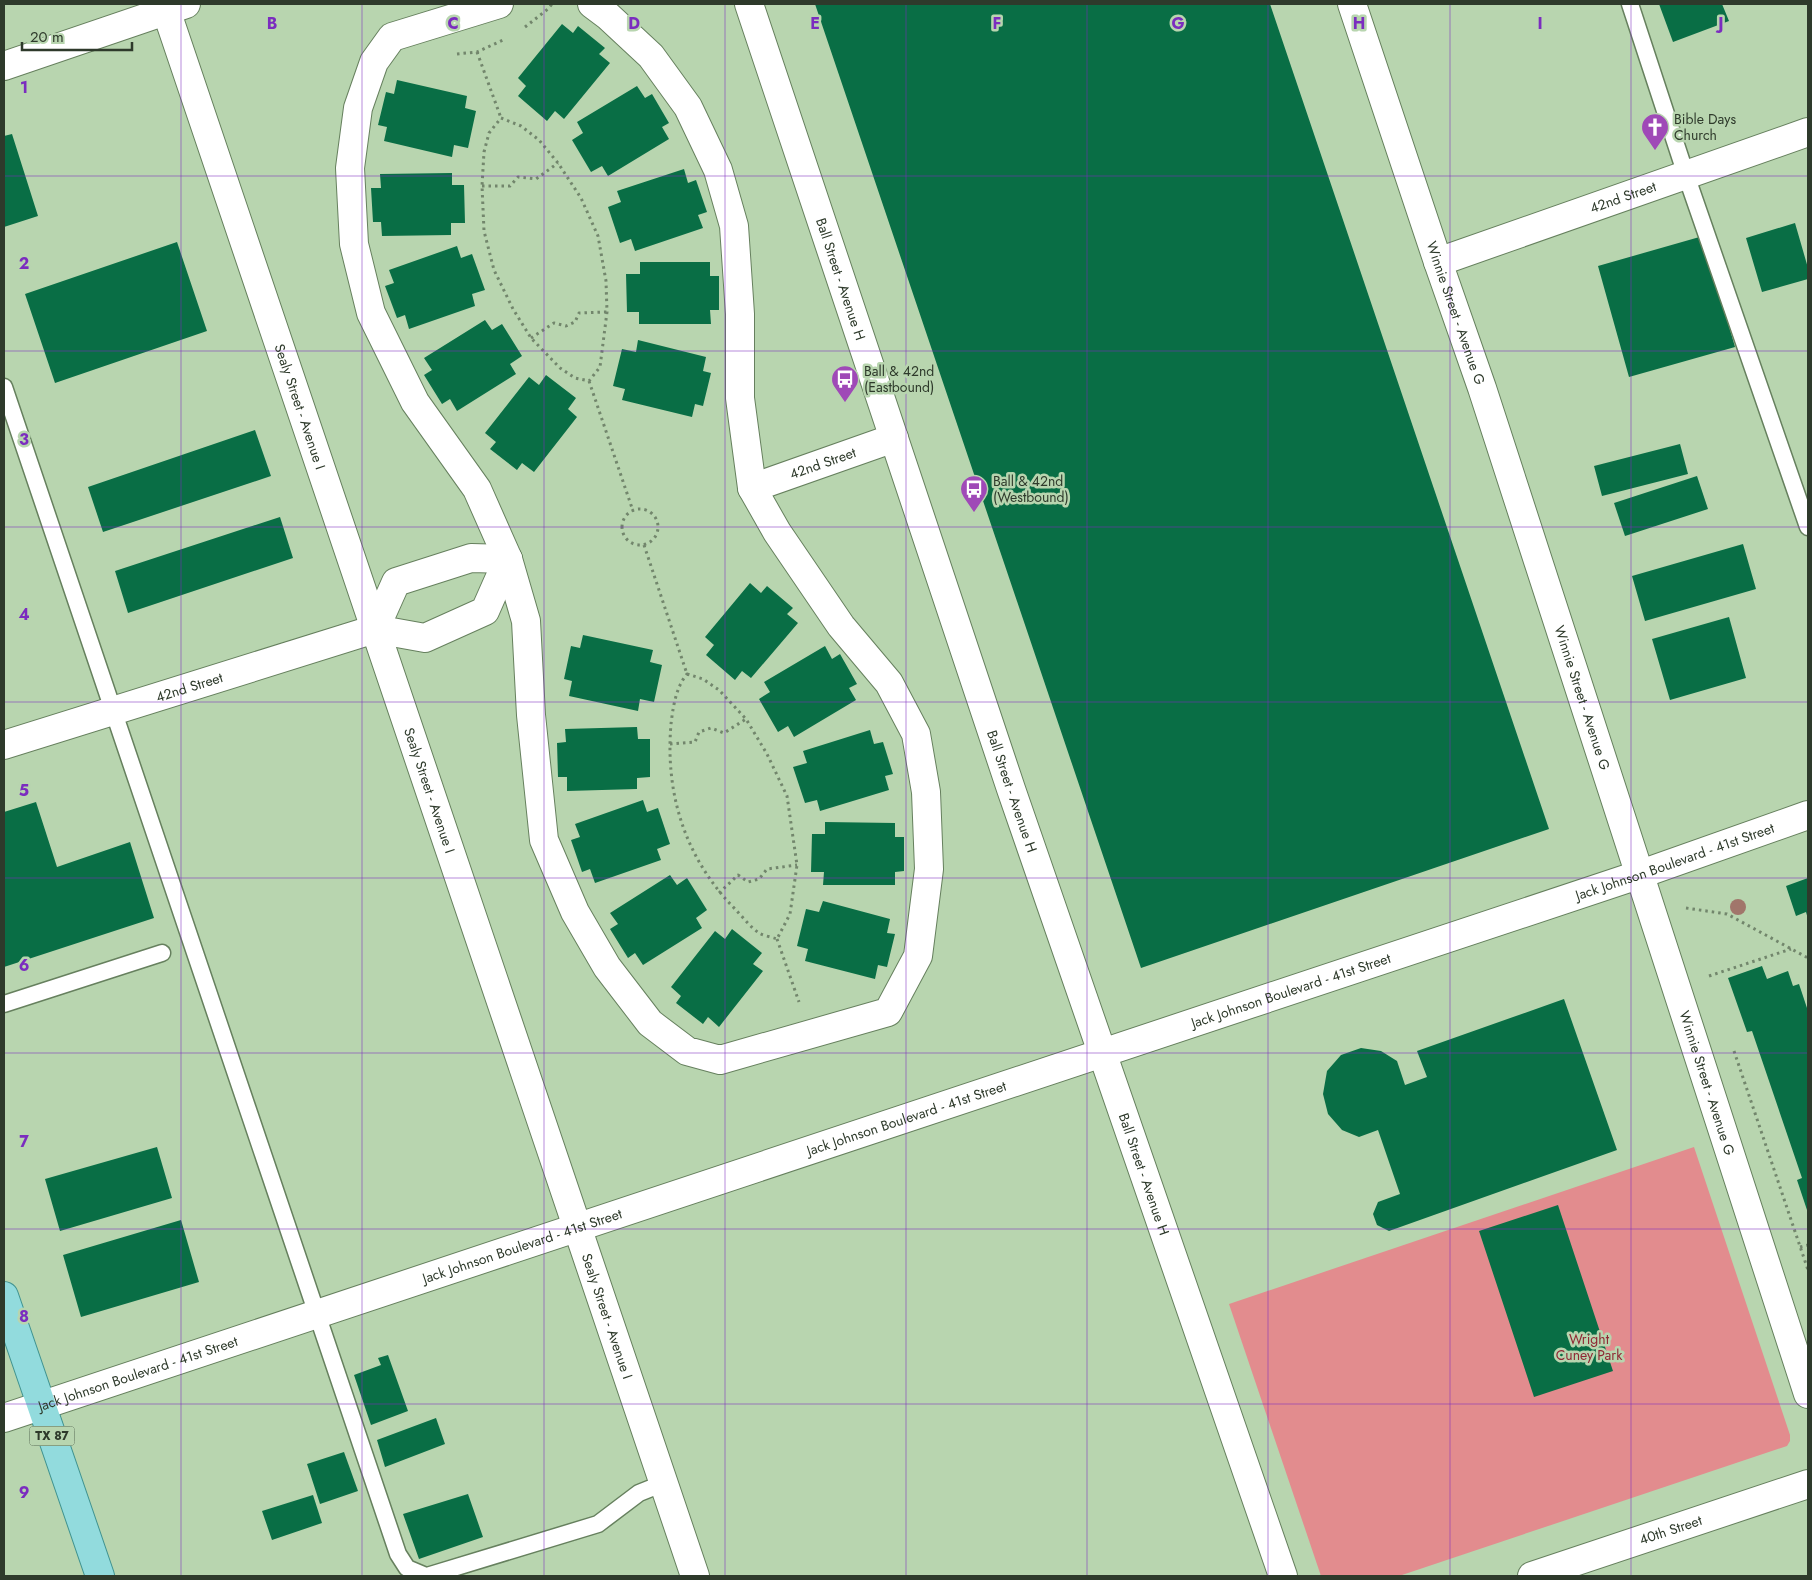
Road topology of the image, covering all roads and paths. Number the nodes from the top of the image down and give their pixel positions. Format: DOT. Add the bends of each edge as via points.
graph roads {
  1 [pos="499,4"];
  2 [pos="592,4"];
  3 [pos="748,4"];
  4 [pos="1352,4"];
  5 [pos="1630,4"];
  6 [pos="172,6"];
  7 [pos="477,52"];
  8 [pos="4,66"];
  9 [pos="501,118"];
  10 [pos="1808,132"];
  11 [pos="558,163"];
  12 [pos="1686,175"];
  13 [pos="482,186"];
  14 [pos="1438,262"];
  15 [pos="607,312"];
  16 [pos="531,338"];
  17 [pos="590,381"];
  18 [pos="4,387"];
  19 [pos="894,438"];
  20 [pos="752,488"];
  21 [pos="633,511"];
  22 [pos="1808,527"];
  23 [pos="644,545"];
  24 [pos="508,559"];
  25 [pos="375,629"];
  26 [pos="687,674"];
  27 [pos="113,710"];
  28 [pos="746,719"];
  29 [pos="670,744"];
  30 [pos="4,745"];
  31 [pos="1808,815"];
  32 [pos="797,865"];
  33 [pos="1641,874"];
  34 [pos="720,893"];
  35 [pos="1686,908"];
  36 [pos="777,938"];
  37 [pos="1791,949"];
  38 [pos="162,952"];
  39 [pos="1808,958"];
  40 [pos="1710,976"];
  41 [pos="799,1002"];
  42 [pos="4,1004"];
  43 [pos="1102,1052"];
  44 [pos="577,1226"];
  45 [pos="1808,1245"];
  46 [pos="1800,1247"];
  47 [pos="4,1296"];
  48 [pos="316,1313"];
  49 [pos="1807,1383"];
  50 [pos="41,1405"];
  51 [pos="4,1418"];
  52 [pos="664,1483"];
  53 [pos="1808,1484"];
  54 [pos="1575,1569"];
  55 [pos="100,1576"];
  56 [pos="427,1576"];
  57 [pos="696,1576"];
  58 [pos="1283,1576"];
  59 [pos="1532,1576"];
  1 -- 24 [label="street" via="392,37 374,62 358,108 350,168 354,244 371,313 415,402 477,489"];
  2 -- 20 [label="street" via="651,56 688,106 718,170 734,226 740,314 740,398"];
  3 -- 19 [label="street, Ball Street - Avenue H"];
  4 -- 14 [label="street, Winnie Street - Avenue G"];
  5 -- 12 [label="lane"];
  6 -- 8 [label="street"];
  6 -- 25 [label="street, Sealy Street - Avenue I"];
  7 -- 9 [label="path"];
  9 -- 11 [label="path" via="521,126 539,140"];
  9 -- 13 [label="path" via="489,133"];
  10 -- 12 [label="street, 42nd Street"];
  11 -- 13 [label="path" via="536,180 518,178 510,186"];
  11 -- 15 [label="path" via="581,198 598,236 606,281"];
  12 -- 14 [label="street, 42nd Street"];
  12 -- 22 [label="lane"];
  13 -- 16 [label="path" via="484,231 494,270"];
  14 -- 33 [label="street, Winnie Street - Avenue G" via="1486,397"];
  15 -- 16 [label="path" via="578,313 574,322 566,326 554,323"];
  15 -- 17 [label="path" via="600,367"];
  16 -- 17 [label="path" via="560,368 575,378"];
  17 -- 21 [label="path"];
  18 -- 27 [label="lane"];
  19 -- 20 [label="street, 42nd Street"];
  19 -- 43 [label="street, Ball Street - Avenue H"];
  20 -- 24 [label="street" via="777,532 841,626 889,683 916,734 926,792 929,869 918,956 888,1012 878,1015 720,1060 687,1051 650,1023 607,967 575,912 544,840 531,715 526,621"];
  21 -- 23 [label="path" via="624,518 622,530 632,544"];
  21 -- 23 [label="path" via="645,510 657,522 654,538"];
  23 -- 26 [label="path"];
  24 -- 25 [label="street" via="471,558 396,582"];
  24 -- 25 [label="street, 42nd Street" via="485,611 425,638"];
  25 -- 27 [label="street, 42nd Street"];
  25 -- 44 [label="street, Sealy Street - Avenue I"];
  26 -- 28 [label="path" via="703,679 718,690"];
  26 -- 29 [label="path" via="680,682 672,714"];
  27 -- 30 [label="street, 42nd Street"];
  27 -- 48 [label="lane"];
  28 -- 29 [label="path" via="724,733 711,728 699,732 695,742"];
  28 -- 32 [label="path" via="787,796"];
  29 -- 34 [label="path" via="671,778 679,816 700,866"];
  31 -- 33 [label="street, Jack Johnson Boulevard - 41st Street"];
  32 -- 34 [label="path" via="767,869 759,879 748,882 738,875"];
  32 -- 36 [label="path" via="790,914"];
  33 -- 43 [label="street, Jack Johnson Boulevard - 41st Street"];
  33 -- 49 [label="street, Winnie Street - Avenue G"];
  34 -- 36 [label="path" via="760,933"];
  35 -- 37 [label="path" via="1727,914"];
  36 -- 41 [label="path"];
  37 -- 39 [label="path"];
  37 -- 40 [label="path"];
  38 -- 42 [label="lane"];
  43 -- 44 [label="street, Jack Johnson Boulevard - 41st Street"];
  43 -- 58 [label="street, Ball Street - Avenue H"];
  44 -- 48 [label="street, Jack Johnson Boulevard - 41st Street"];
  44 -- 52 [label="street, Sealy Street - Avenue I"];
  45 -- 46 [label="path"];
  47 -- 50 [label="main road, TX 87"];
  48 -- 50 [label="street, Jack Johnson Boulevard - 41st Street"];
  48 -- 56 [label="lane" via="398,1554 407,1568"];
  50 -- 51 [label="street, Jack Johnson Boulevard - 41st Street"];
  50 -- 55 [label="main road, TX 87"];
  52 -- 56 [label="lane" via="639,1493 598,1524"];
  52 -- 57 [label="street, Sealy Street - Avenue I"];
  53 -- 54 [label="street, 40th Street"];
  54 -- 59 [label="street, 40th Street"];
}
